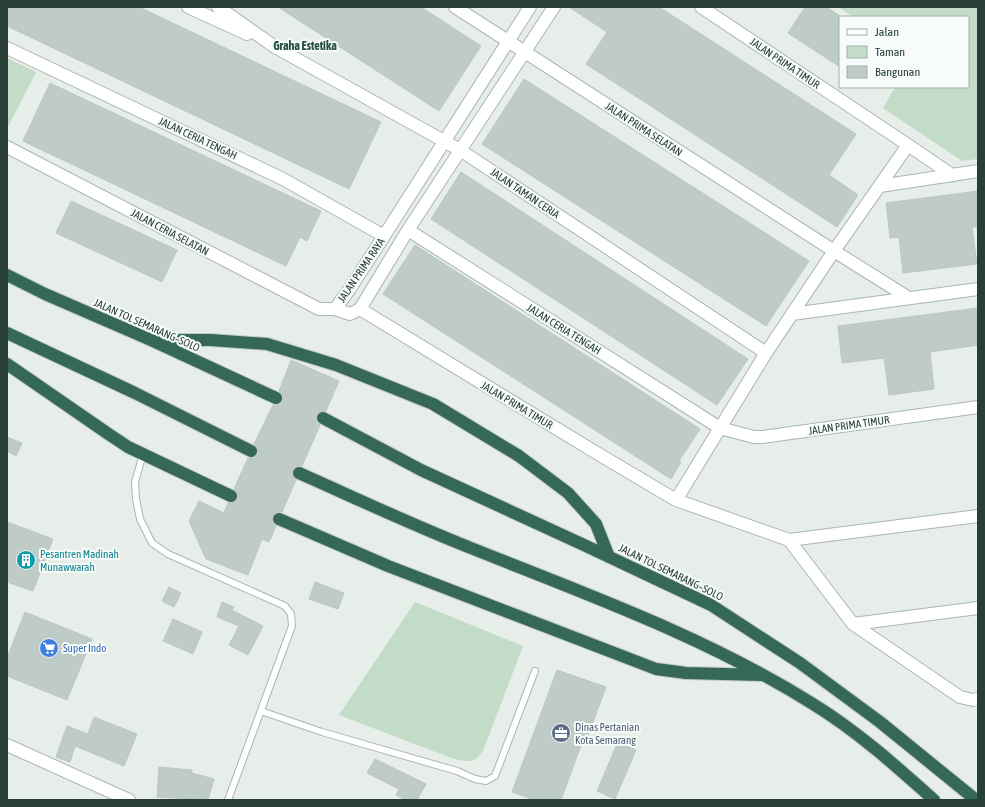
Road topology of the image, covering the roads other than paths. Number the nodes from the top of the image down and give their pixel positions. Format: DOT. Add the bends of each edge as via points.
graph roads {
  1 [pos="188,7"];
  2 [pos="218,7"];
  3 [pos="455,7"];
  4 [pos="530,7"];
  5 [pos="554,7"];
  6 [pos="701,7"];
  7 [pos="508,42"];
  8 [pos="275,47"];
  9 [pos="7,48"];
  10 [pos="525,52"];
  11 [pos="444,140"];
  12 [pos="908,145"];
  13 [pos="7,147"];
  14 [pos="460,150"];
  15 [pos="978,171"];
  16 [pos="952,174"];
  17 [pos="880,186"];
  18 [pos="408,230"];
  19 [pos="384,236"];
  20 [pos="834,251"];
  21 [pos="7,274"];
  22 [pos="978,289"];
  23 [pos="909,298"];
  24 [pos="335,309"];
  25 [pos="360,309"];
  26 [pos="792,314"];
  27 [pos="7,333"];
  28 [pos="151,340"];
  29 [pos="766,353"];
  30 [pos="7,364"];
  31 [pos="276,398"];
  32 [pos="978,407"];
  33 [pos="323,418"];
  34 [pos="720,428"];
  35 [pos="251,452"];
  36 [pos="143,454"];
  37 [pos="299,473"];
  38 [pos="231,496"];
  39 [pos="676,500"];
  40 [pos="978,516"];
  41 [pos="279,519"];
  42 [pos="789,540"];
  43 [pos="609,557"];
  44 [pos="978,608"];
  45 [pos="853,624"];
  46 [pos="535,671"];
  47 [pos="763,675"];
  48 [pos="978,699"];
  49 [pos="261,711"];
  50 [pos="7,745"];
  51 [pos="129,800"];
  52 [pos="228,800"];
  53 [pos="934,800"];
  54 [pos="976,800"];
  1 -- 8 [label="street, JALAN TAMAN CERIA"];
  2 -- 8 [label="street, JALAN TAMAN CERIA"];
  3 -- 7 [label="street, JALAN PRIMA SELATAN"];
  4 -- 7 [label="street, JALAN PRIMA RAYA"];
  5 -- 10 [label="street, JALAN PRIMA RAYA"];
  6 -- 12 [label="street, JALAN PRIMA TIMUR"];
  7 -- 10 [label="street, JALAN PRIMA SELATAN"];
  7 -- 11 [label="street, JALAN PRIMA RAYA"];
  8 -- 11 [label="street, JALAN TAMAN CERIA"];
  9 -- 19 [label="street, JALAN CERIA TENGAH" via="283,179"];
  10 -- 14 [label="street, JALAN PRIMA RAYA"];
  10 -- 20 [label="street, JALAN PRIMA SELATAN"];
  11 -- 14 [label="street, JALAN TAMAN CERIA"];
  11 -- 19 [label="street, JALAN PRIMA RAYA"];
  12 -- 16 [label="street, JALAN PRIMA TIMUR"];
  12 -- 17 [label="street"];
  13 -- 24 [label="street, JALAN CERIA SELATAN" via="319,309"];
  14 -- 18 [label="street, JALAN PRIMA RAYA"];
  14 -- 29 [label="street, JALAN TAMAN CERIA"];
  15 -- 16 [label="street"];
  16 -- 17 [label="street"];
  17 -- 20 [label="street"];
  18 -- 25 [label="street, JALAN PRIMA RAYA"];
  18 -- 34 [label="street, JALAN CERIA TENGAH"];
  19 -- 24 [label="street, JALAN PRIMA RAYA"];
  20 -- 23 [label="street"];
  20 -- 26 [label="street"];
  21 -- 28 [label="highway, JALAN TOL SEMARANG–SOLO" via="45,294"];
  22 -- 23 [label="street"];
  23 -- 26 [label="street"];
  24 -- 25 [label="street, JALAN PRIMA RAYA" via="350,314"];
  25 -- 39 [label="street, JALAN PRIMA TIMUR"];
  26 -- 29 [label="street"];
  27 -- 35 [label="highway"];
  28 -- 31 [label="highway, JALAN TOL SEMARANG–SOLO"];
  28 -- 43 [label="highway" via="210,340 267,344 336,364 433,404 519,456 568,493 596,524"];
  29 -- 34 [label="street"];
  30 -- 36 [label="highway" via="106,434"];
  32 -- 34 [label="street, JALAN PRIMA TIMUR" via="762,437"];
  33 -- 43 [label="highway, JALAN TOL SEMARANG–SOLO" via="421,470"];
  34 -- 39 [label="street"];
  36 -- 38 [label="highway"];
  36 -- 49 [label="lane" via="135,482 136,499 140,519 152,543 168,554 285,606 291,614 292,626"];
  37 -- 47 [label="highway" via="458,543 628,611"];
  39 -- 42 [label="street, JALAN PRIMA TIMUR"];
  40 -- 42 [label="street, JALAN PRIMA TIMUR"];
  41 -- 47 [label="highway" via="388,566 656,669 686,674"];
  42 -- 45 [label="street"];
  43 -- 54 [label="highway, JALAN TOL SEMARANG–SOLO" via="711,605 800,663 880,722"];
  44 -- 45 [label="street"];
  45 -- 48 [label="street" via="960,697"];
  46 -- 49 [label="lane" via="495,776 486,781"];
  47 -- 53 [label="highway" via="814,704 877,750"];
  49 -- 52 [label="lane"];
  50 -- 51 [label="street"];
}
